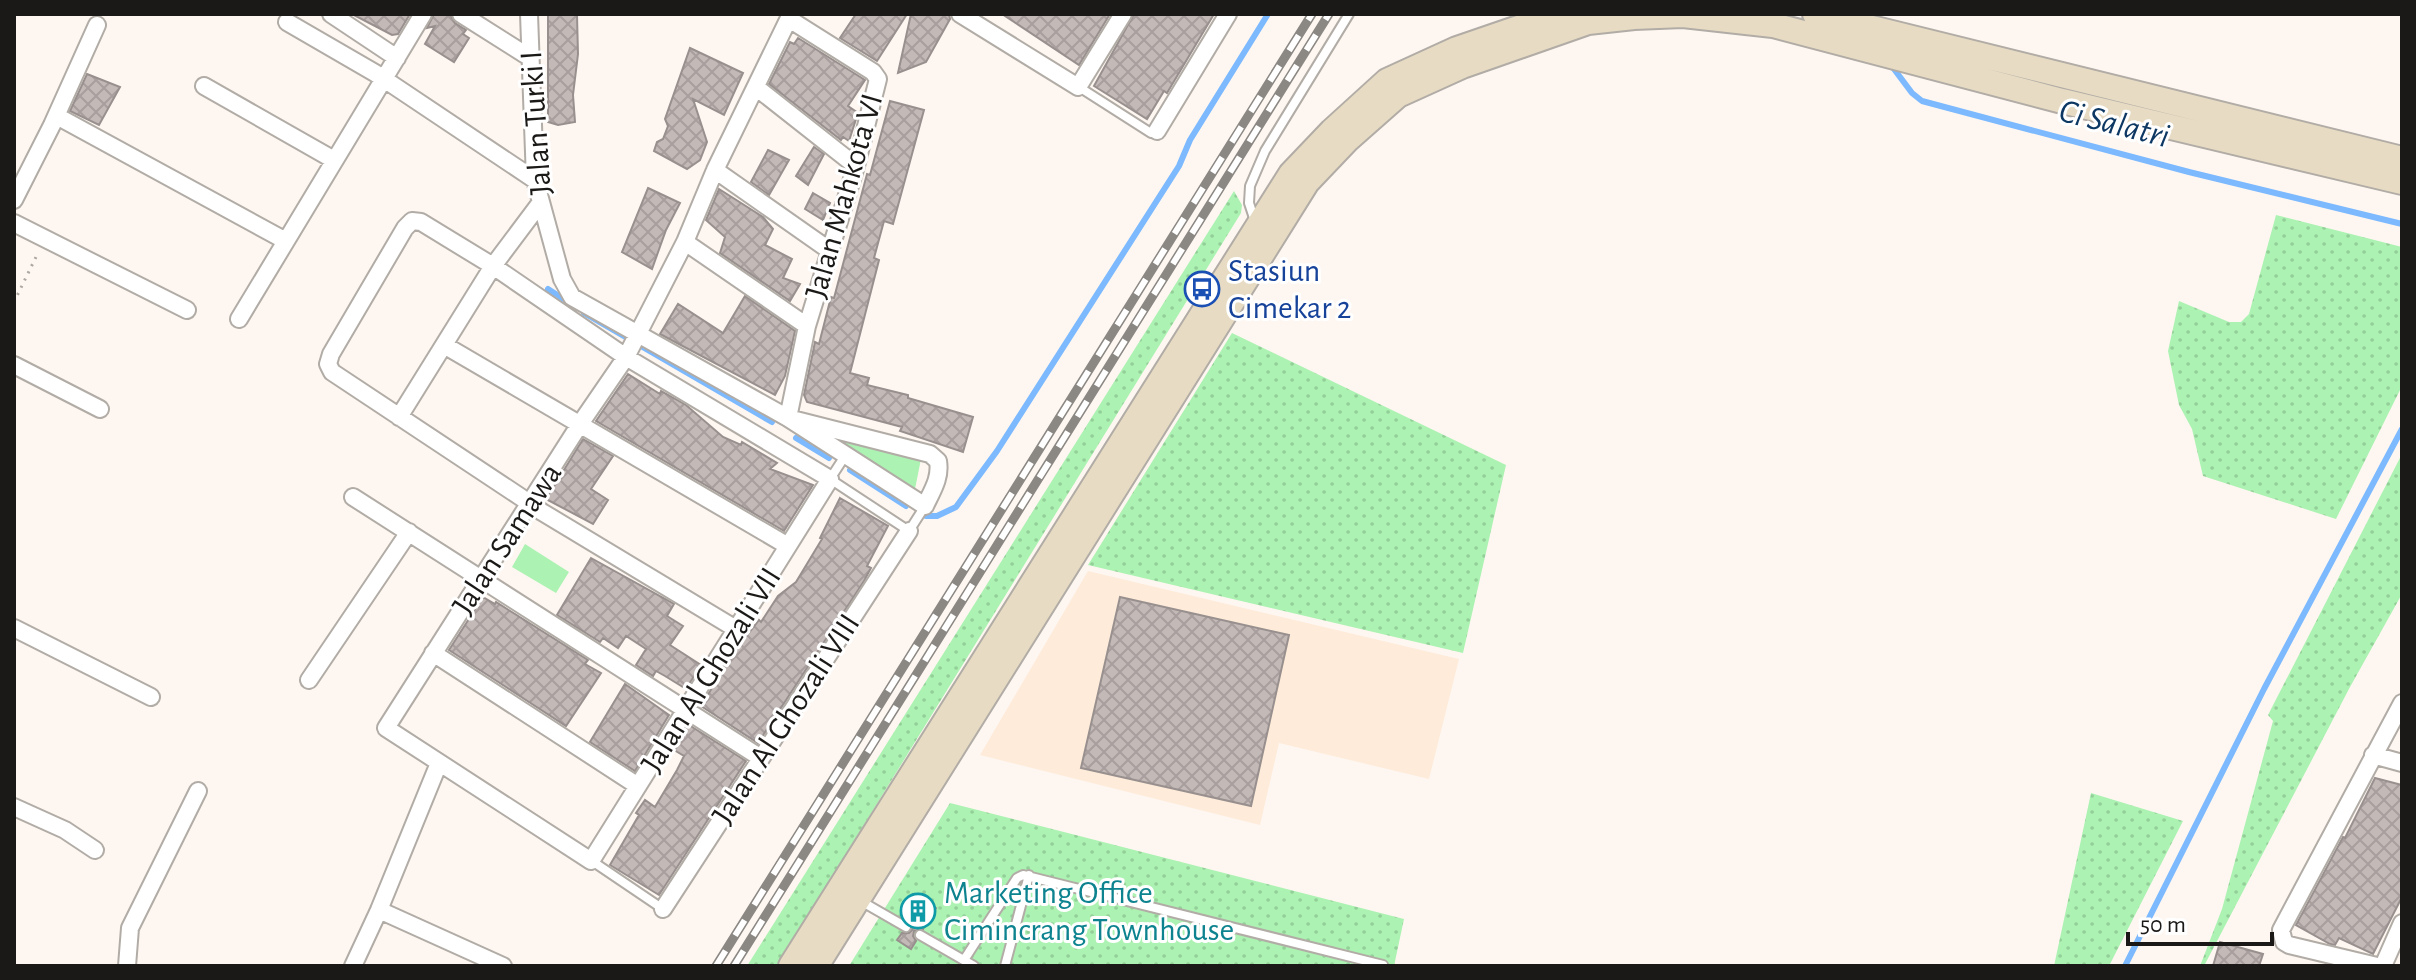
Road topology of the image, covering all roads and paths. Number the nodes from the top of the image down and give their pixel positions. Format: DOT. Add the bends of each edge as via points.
graph roads {
  1 [pos="331,14"];
  2 [pos="423,14"];
  3 [pos="461,14"];
  4 [pos="529,14"];
  5 [pos="960,14"];
  6 [pos="1123,14"];
  7 [pos="1228,14"];
  8 [pos="1349,14"];
  9 [pos="1559,14"];
  10 [pos="1815,14"];
  11 [pos="790,17"];
  12 [pos="287,22"];
  13 [pos="97,25"];
  14 [pos="1870,38"];
  15 [pos="1898,50"];
  16 [pos="529,57"];
  17 [pos="397,58"];
  18 [pos="383,79"];
  19 [pos="204,86"];
  20 [pos="1078,87"];
  21 [pos="757,88"];
  22 [pos="64,120"];
  23 [pos="1157,131"];
  24 [pos="2402,159"];
  25 [pos="334,160"];
  26 [pos="856,166"];
  27 [pos="715,170"];
  28 [pos="535,180"];
  29 [pos="2402,182"];
  30 [pos="14,200"];
  31 [pos="541,202"];
  32 [pos="14,223"];
  33 [pos="1257,225"];
  34 [pos="44,240"];
  35 [pos="286,241"];
  36 [pos="685,242"];
  37 [pos="829,250"];
  38 [pos="493,266"];
  39 [pos="14,302"];
  40 [pos="187,310"];
  41 [pos="239,319"];
  42 [pos="807,326"];
  43 [pos="444,345"];
  44 [pos="631,345"];
  45 [pos="14,365"];
  46 [pos="100,409"];
  47 [pos="399,417"];
  48 [pos="788,418"];
  49 [pos="580,424"];
  50 [pos="845,456"];
  51 [pos="830,479"];
  52 [pos="353,497"];
  53 [pos="530,504"];
  54 [pos="1091,510"];
  55 [pos="915,521"];
  56 [pos="409,532"];
  57 [pos="788,546"];
  58 [pos="482,579"];
  59 [pos="14,628"];
  60 [pos="736,629"];
  61 [pos="433,653"];
  62 [pos="309,680"];
  63 [pos="151,697"];
  64 [pos="2402,703"];
  65 [pos="686,709"];
  66 [pos="2373,755"];
  67 [pos="761,758"];
  68 [pos="439,763"];
  69 [pos="2402,763"];
  70 [pos="638,786"];
  71 [pos="198,791"];
  72 [pos="14,807"];
  73 [pos="95,850"];
  74 [pos="591,861"];
  75 [pos="1029,875"];
  76 [pos="858,899"];
  77 [pos="663,909"];
  78 [pos="379,910"];
  79 [pos="2402,923"];
  80 [pos="906,927"];
  81 [pos="920,935"];
  82 [pos="1340,954"];
  83 [pos="964,960"];
  84 [pos="1383,965"];
  85 [pos="127,966"];
  86 [pos="353,966"];
  87 [pos="503,966"];
  88 [pos="791,966"];
  89 [pos="816,966"];
  90 [pos="974,966"];
  91 [pos="1005,966"];
  92 [pos="1337,966"];
  93 [pos="2380,966"];
  1 -- 17 [label="street"];
  2 -- 17 [label="street"];
  3 -- 16 [label="street"];
  4 -- 16 [label="street, Jalan Turki I"];
  5 -- 20 [label="street"];
  6 -- 20 [label="street"];
  7 -- 23 [label="street"];
  8 -- 33 [label="lane" via="1265,151 1250,186"];
  9 -- 33 [label="street" via="1457,49 1387,81 1291,174"];
  10 -- 14 [label="street" via="1842,20"];
  11 -- 21 [label="street, Jalan Samawa"];
  11 -- 26 [label="street, Jalan Mahkota VI" via="878,79"];
  12 -- 18 [label="street"];
  13 -- 30 [label="street"];
  14 -- 15 [label="street"];
  14 -- 54 [label="street" via="1683,15 1588,22 1462,66 1398,95 1307,182"];
  15 -- 24 [label="street"];
  15 -- 29 [label="street" via="2062,101"];
  16 -- 28 [label="street, Jalan Turki I"];
  17 -- 18 [label="street"];
  18 -- 25 [label="street"];
  18 -- 28 [label="street"];
  19 -- 25 [label="street"];
  20 -- 23 [label="lane" via="1151,133"];
  21 -- 26 [label="street"];
  21 -- 27 [label="street, Jalan Samawa"];
  22 -- 35 [label="street"];
  25 -- 35 [label="street"];
  26 -- 37 [label="street, Jalan Mahkota VI"];
  27 -- 36 [label="street, Jalan Samawa"];
  27 -- 37 [label="street"];
  28 -- 31 [label="street, Jalan Turki I"];
  31 -- 38 [label="street"];
  31 -- 44 [label="street, Jalan Turki I" via="565,288"];
  32 -- 34 [label="street"];
  33 -- 54 [label="street"];
  34 -- 39 [label="path"];
  34 -- 40 [label="street"];
  35 -- 41 [label="street"];
  36 -- 42 [label="street"];
  36 -- 44 [label="street, Jalan Samawa"];
  37 -- 42 [label="street, Jalan Mahkota VI"];
  38 -- 43 [label="street"];
  38 -- 44 [label="street"];
  38 -- 47 [label="street" via="421,222 412,221 405,228 328,364 332,372"];
  42 -- 48 [label="street, Jalan Mahkota VI"];
  43 -- 47 [label="street"];
  43 -- 49 [label="street"];
  44 -- 48 [label="street"];
  44 -- 49 [label="street, Jalan Samawa"];
  44 -- 51 [label="street"];
  45 -- 46 [label="street"];
  47 -- 53 [label="street"];
  48 -- 50 [label="street"];
  48 -- 55 [label="street, Jalan Al Ghozali VIII" via="930,454 938,461 937,482"];
  49 -- 53 [label="street, Jalan Samawa"];
  49 -- 57 [label="street"];
  50 -- 51 [label="lane"];
  50 -- 55 [label="street"];
  51 -- 55 [label="lane"];
  51 -- 57 [label="street, Jalan Al Ghozali VII"];
  52 -- 56 [label="street"];
  53 -- 58 [label="street, Jalan Samawa"];
  53 -- 60 [label="street"];
  54 -- 76 [label="street"];
  54 -- 88 [label="street"];
  55 -- 67 [label="street, Jalan Al Ghozali VIII"];
  56 -- 58 [label="street"];
  56 -- 62 [label="street"];
  57 -- 60 [label="street, Jalan Al Ghozali VII"];
  58 -- 61 [label="street, Jalan Samawa"];
  58 -- 65 [label="street"];
  59 -- 63 [label="street"];
  60 -- 65 [label="street, Jalan Al Ghozali VII"];
  61 -- 68 [label="street, Jalan Samawa" via="386,728"];
  61 -- 70 [label="street"];
  64 -- 66 [label="street"];
  65 -- 67 [label="street"];
  65 -- 70 [label="street, Jalan Al Ghozali VII"];
  66 -- 69 [label="street"];
  66 -- 93 [label="street" via="2281,937 2289,945"];
  67 -- 77 [label="street, Jalan Al Ghozali VIII"];
  68 -- 74 [label="street"];
  68 -- 78 [label="street"];
  70 -- 74 [label="street, Jalan Al Ghozali VII"];
  71 -- 85 [label="street" via="130,928"];
  72 -- 73 [label="street"];
  74 -- 77 [label="lane"];
  75 -- 82 [label="lane"];
  75 -- 83 [label="lane" via="1017,878"];
  75 -- 91 [label="lane"];
  76 -- 80 [label="lane"];
  76 -- 89 [label="street"];
  78 -- 86 [label="street"];
  78 -- 87 [label="street"];
  79 -- 93 [label="street"];
  81 -- 83 [label="lane"];
  82 -- 84 [label="lane"];
  82 -- 92 [label="lane"];
  83 -- 90 [label="lane"];
}
